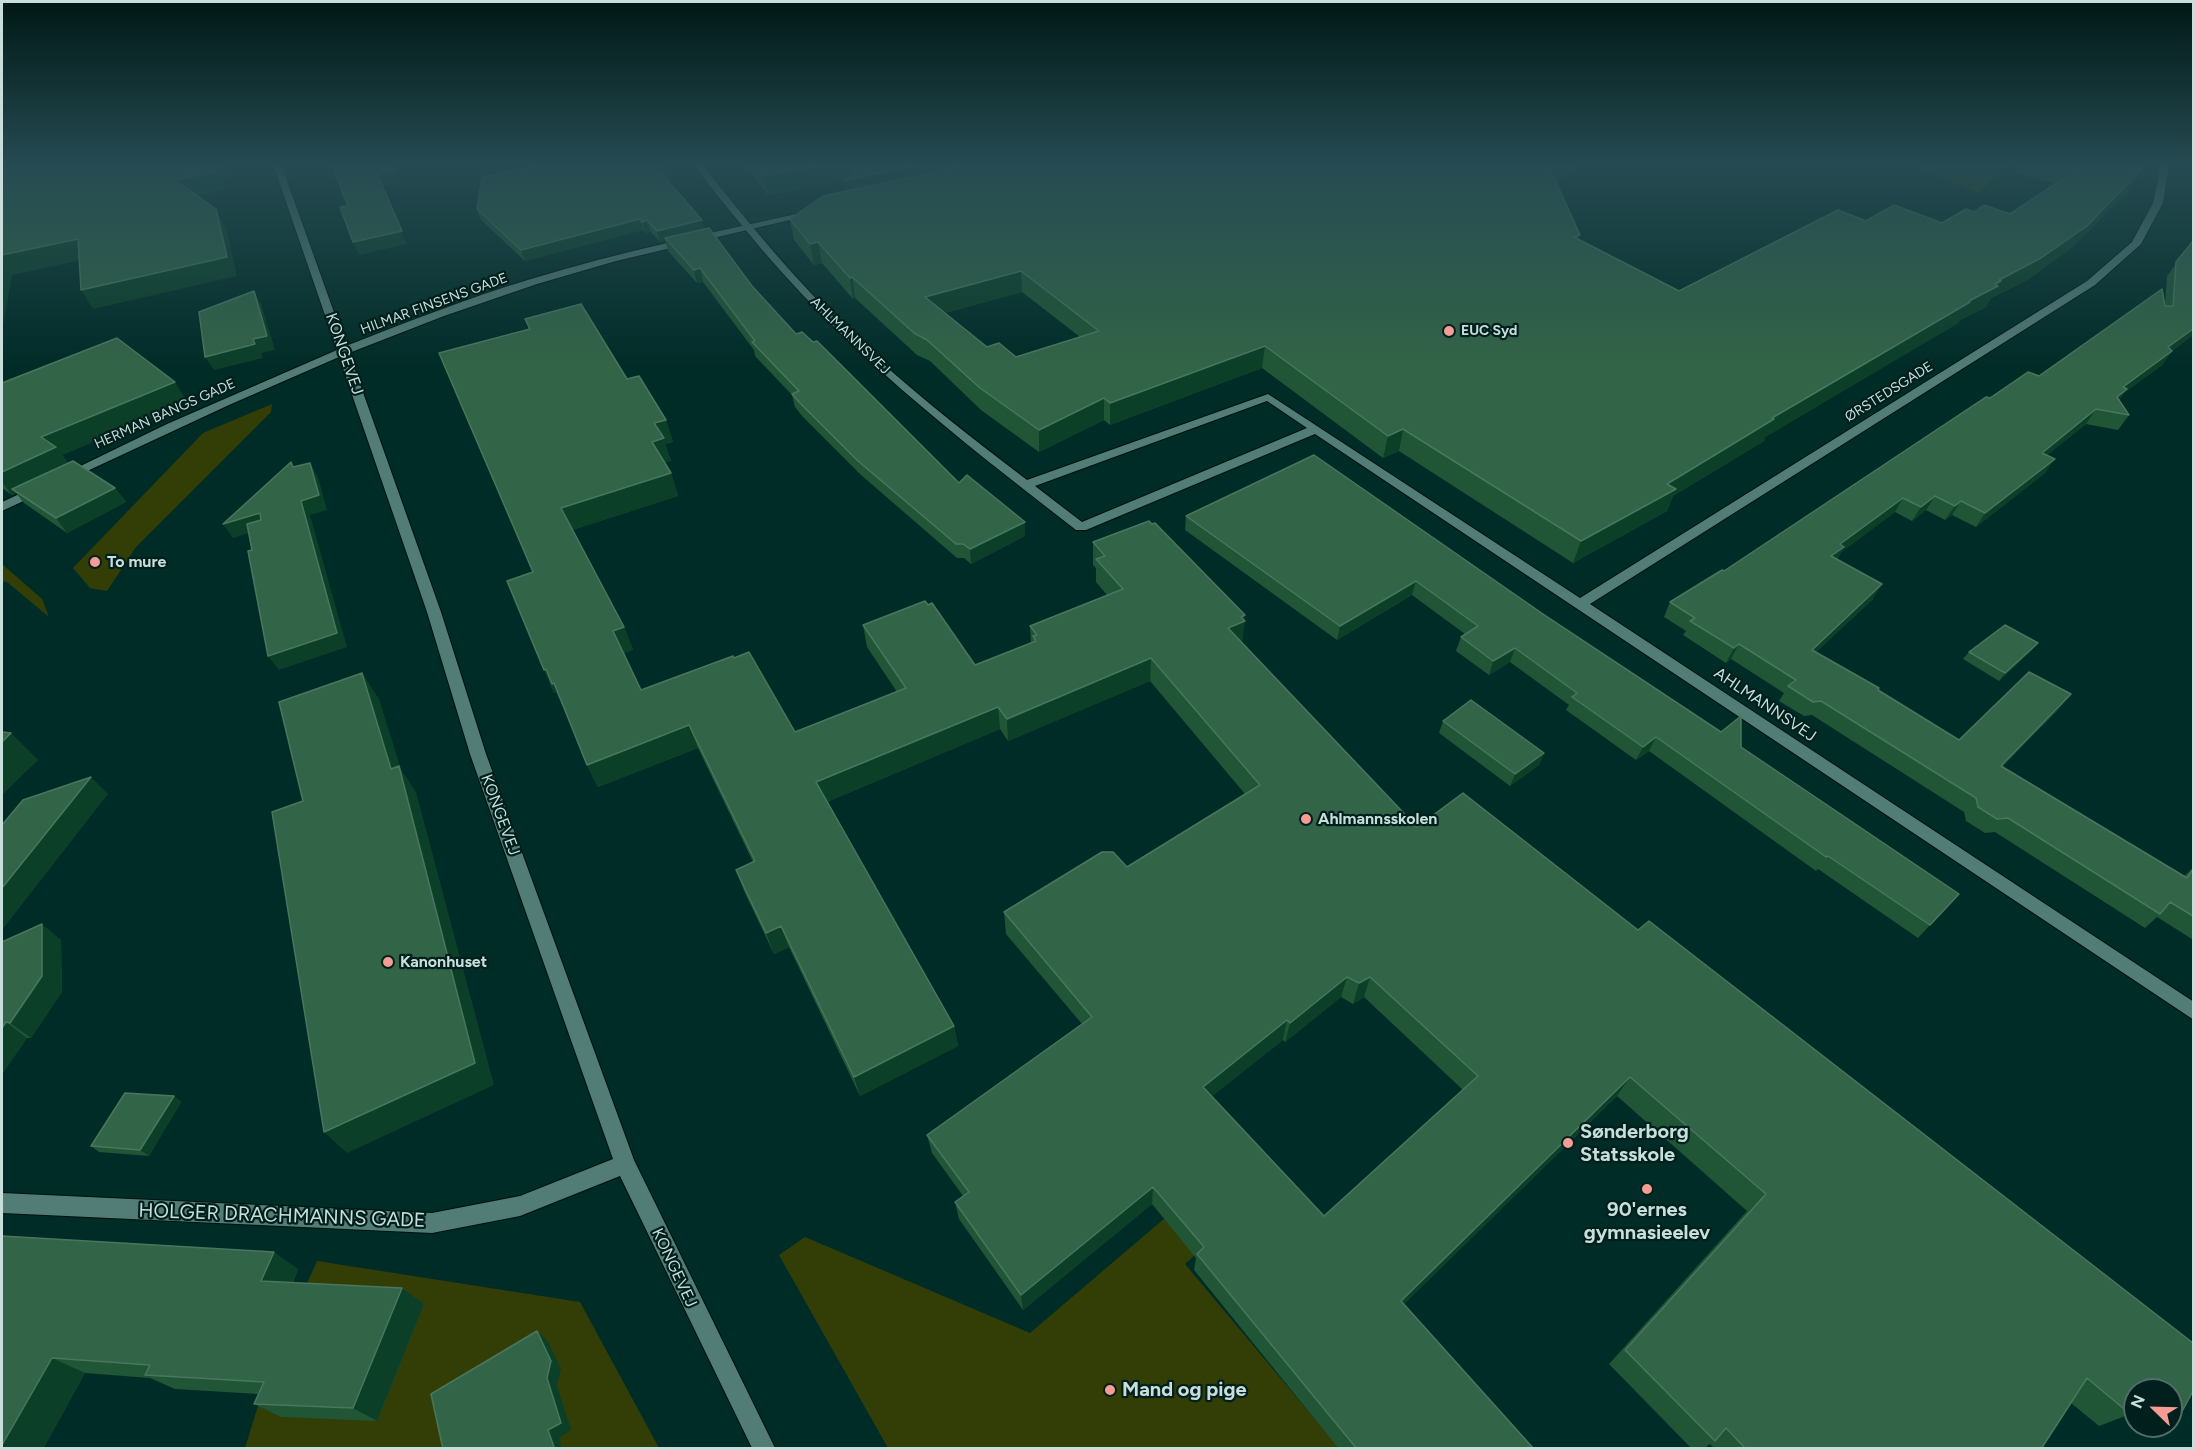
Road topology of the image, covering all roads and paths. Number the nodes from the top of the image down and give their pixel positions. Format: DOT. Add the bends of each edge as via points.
graph roads {
  1 [pos="301,232"];
  2 [pos="731,232"];
  3 [pos="750,232"];
  4 [pos="2143,232"];
  5 [pos="343,351"];
  6 [pos="1316,429"];
  7 [pos="1025,485"];
  8 [pos="2,507"];
  9 [pos="1580,604"];
  10 [pos="2193,1012"];
  11 [pos="625,1164"];
  12 [pos="2,1203"];
  13 [pos="764,1449"];
  1 -- 5 [label="street, KONGEVEJ"];
  2 -- 5 [label="street, HILMAR FINSENS GADE" via="617,258 496,294"];
  3 -- 7 [label="street, AHLMANNSVEJ" via="819,309 904,388"];
  4 -- 9 [label="street, ØRSTEDSGADE" via="2136,244 2091,283"];
  5 -- 8 [label="street, HERMAN BANGS GADE"];
  5 -- 11 [label="street, KONGEVEJ" via="434,612 478,754"];
  6 -- 7 [label="street, AHLMANNSVEJ" via="1268,397"];
  6 -- 7 [label="street, AHLMANNSVEJ" via="1081,527"];
  6 -- 9 [label="street, AHLMANNSVEJ"];
  9 -- 10 [label="street, AHLMANNSVEJ"];
  11 -- 12 [label="street, HOLGER DRACHMANNS GADE" via="520,1206 432,1223"];
  11 -- 13 [label="street, KONGEVEJ"];
}
